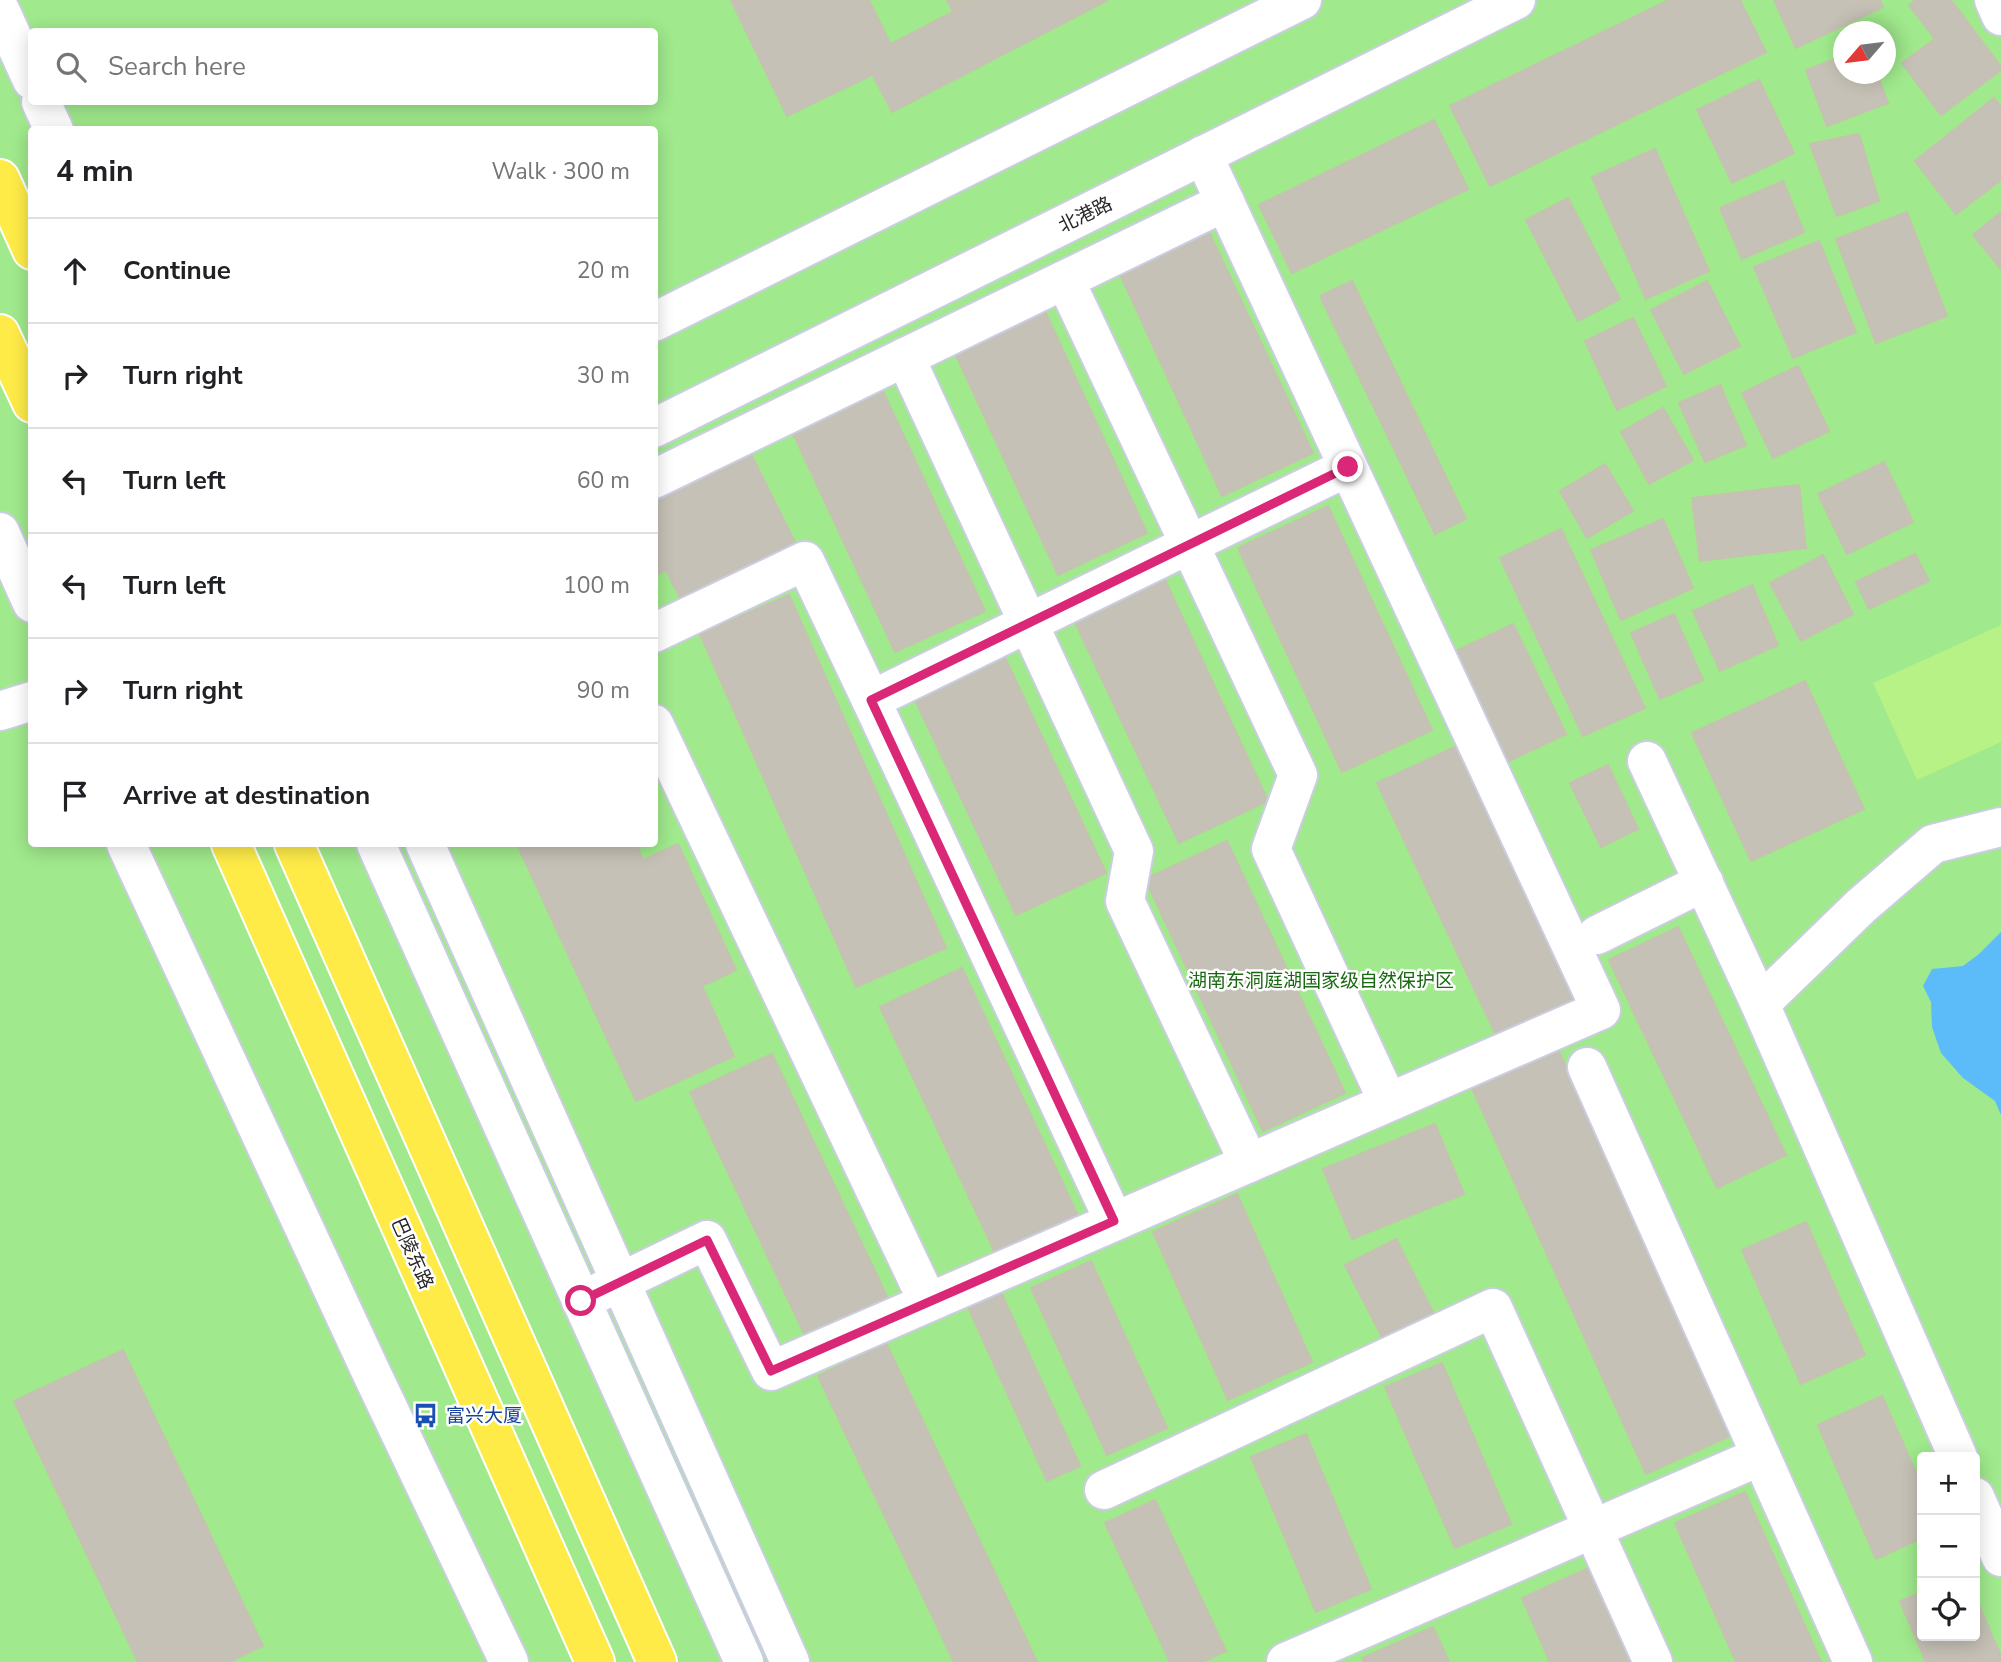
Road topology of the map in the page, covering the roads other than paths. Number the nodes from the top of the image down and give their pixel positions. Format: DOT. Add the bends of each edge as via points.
graph roads {
  1 [pos="1302,0"];
  2 [pos="1516,0"];
  3 [pos="1994,0"];
  4 [pos="0,10"];
  5 [pos="2001,16"];
  6 [pos="28,71"];
  7 [pos="42,105"];
  8 [pos="52,126"];
  9 [pos="1203,155"];
  10 [pos="0,179"];
  11 [pos="1225,202"];
  12 [pos="28,241"];
  13 [pos="1065,280"];
  14 [pos="658,320"];
  15 [pos="0,334"];
  16 [pos="905,357"];
  17 [pos="28,394"];
  18 [pos="658,426"];
  19 [pos="1348,467"];
  20 [pos="658,476"];
  21 [pos="0,532"];
  22 [pos="23,604"];
  23 [pos="658,631"];
  24 [pos="871,700"];
  25 [pos="28,702"];
  26 [pos="0,711"];
  27 [pos="658,732"];
  28 [pos="1647,761"];
  29 [pos="2001,827"];
  30 [pos="128,847"];
  31 [pos="232,847"];
  32 [pos="295,847"];
  33 [pos="377,847"];
  34 [pos="426,847"];
  35 [pos="1704,883"];
  36 [pos="1597,936"];
  37 [pos="1760,1004"];
  38 [pos="1587,1067"];
  39 [pos="1388,1102"];
  40 [pos="1249,1163"];
  41 [pos="1114,1221"];
  42 [pos="581,1301"];
  43 [pos="928,1302"];
  44 [pos="1956,1452"];
  45 [pos="1761,1456"];
  46 [pos="1104,1490"];
  47 [pos="1980,1509"];
  48 [pos="1592,1529"];
  49 [pos="2001,1557"];
  50 [pos="509,1662"];
  51 [pos="596,1662"];
  52 [pos="657,1662"];
  53 [pos="744,1662"];
  54 [pos="790,1662"];
  55 [pos="1286,1662"];
  56 [pos="1653,1662"];
  57 [pos="1853,1662"];
  1 -- 14 [label="street"];
  2 -- 9 [label="street, 北港路"];
  3 -- 5 [label="street"];
  4 -- 6 [label="street"];
  7 -- 8 [label="street"];
  9 -- 11 [label="street"];
  9 -- 18 [label="street, 北港路"];
  10 -- 12 [label="main road"];
  11 -- 13 [label="street"];
  11 -- 19 [label="street"];
  13 -- 16 [label="street"];
  13 -- 39 [label="street" via="1298,775 1271,849"];
  15 -- 17 [label="main road"];
  16 -- 20 [label="street"];
  16 -- 40 [label="street" via="1134,851 1125,901"];
  19 -- 24 [label="street"];
  19 -- 39 [label="street" via="1601,1010"];
  21 -- 22 [label="street"];
  23 -- 24 [label="street" via="805,561"];
  24 -- 41 [label="street"];
  25 -- 26 [label="street"];
  27 -- 43 [label="street"];
  28 -- 35 [label="street"];
  29 -- 37 [label="street" via="1933,844"];
  30 -- 50 [label="street"];
  31 -- 51 [label="main road, 巴陵东路"];
  32 -- 52 [label="main road"];
  33 -- 42 [label="street"];
  34 -- 54 [label="street"];
  35 -- 36 [label="street"];
  35 -- 37 [label="street"];
  37 -- 44 [label="street"];
  38 -- 45 [label="street"];
  39 -- 40 [label="street"];
  40 -- 41 [label="street"];
  41 -- 43 [label="street"];
  42 -- 43 [label="street" via="707,1240 771,1371"];
  42 -- 53 [label="street"];
  45 -- 48 [label="street"];
  45 -- 57 [label="street"];
  46 -- 48 [label="street" via="1493,1308"];
  47 -- 49 [label="street"];
  48 -- 55 [label="street"];
  48 -- 56 [label="street"];
}
